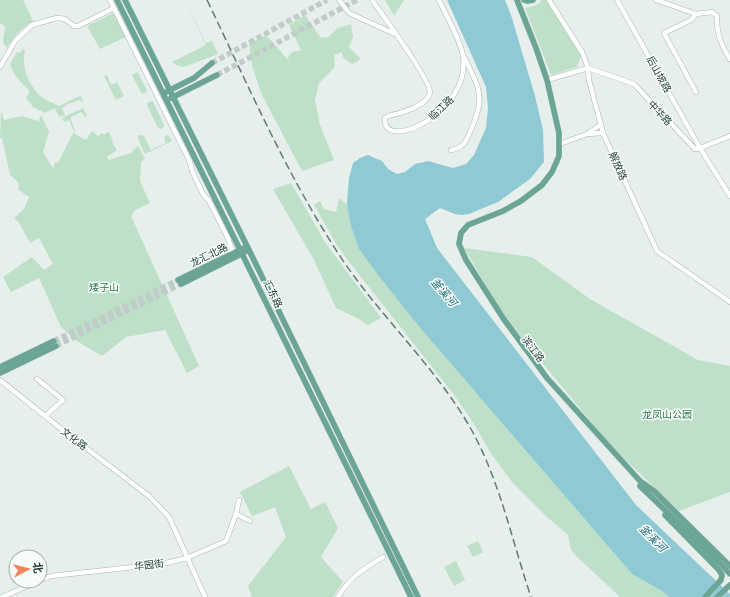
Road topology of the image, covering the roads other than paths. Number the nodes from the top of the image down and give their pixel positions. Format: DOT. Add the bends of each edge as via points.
graph roads {
  1 [pos="110,0"];
  2 [pos="117,0"];
  3 [pos="125,0"];
  4 [pos="338,0"];
  5 [pos="372,0"];
  6 [pos="439,0"];
  7 [pos="517,0"];
  8 [pos="524,0"];
  9 [pos="533,0"];
  10 [pos="549,0"];
  11 [pos="617,0"];
  12 [pos="656,0"];
  13 [pos="114,8"];
  14 [pos="696,14"];
  15 [pos="395,34"];
  16 [pos="463,55"];
  17 [pos="730,59"];
  18 [pos="0,67"];
  19 [pos="588,68"];
  20 [pos="547,80"];
  21 [pos="170,90"];
  22 [pos="696,92"];
  23 [pos="163,93"];
  24 [pos="174,97"];
  25 [pos="167,100"];
  26 [pos="600,125"];
  27 [pos="603,133"];
  28 [pos="587,134"];
  29 [pos="730,136"];
  30 [pos="560,144"];
  31 [pos="700,148"];
  32 [pos="451,150"];
  33 [pos="730,196"];
  34 [pos="248,248"];
  35 [pos="242,251"];
  36 [pos="229,255"];
  37 [pos="730,302"];
  38 [pos="0,367"];
  39 [pos="0,373"];
  40 [pos="37,379"];
  41 [pos="0,380"];
  42 [pos="45,416"];
  43 [pos="638,484"];
  44 [pos="239,500"];
  45 [pos="236,514"];
  46 [pos="250,521"];
  47 [pos="383,557"];
  48 [pos="187,558"];
  49 [pos="720,560"];
  50 [pos="730,566"];
  51 [pos="730,574"];
  52 [pos="48,577"];
  53 [pos="722,579"];
  54 [pos="729,585"];
  55 [pos="20,589"];
  56 [pos="2,597"];
  57 [pos="205,597"];
  58 [pos="338,597"];
  59 [pos="411,597"];
  60 [pos="418,597"];
  61 [pos="705,597"];
  62 [pos="717,597"];
  1 -- 13 [label="street"];
  2 -- 23 [label="main road, 汇东路"];
  3 -- 21 [label="main road, 汇东路"];
  4 -- 15 [label="street" via="349,13"];
  5 -- 15 [label="street"];
  6 -- 16 [label="street, 临江路"];
  7 -- 20 [label="main road, 滨江路"];
  8 -- 9 [label="main road"];
  10 -- 19 [label="street, 解放路" via="582,52"];
  11 -- 31 [label="street, 后山坡路"];
  12 -- 14 [label="street"];
  13 -- 18 [label="street" via="78,26 57,18 32,25 15,40"];
  13 -- 36 [label="street" via="190,162 203,194 228,238 232,250"];
  14 -- 17 [label="street" via="712,12 716,16 716,28 722,48"];
  14 -- 22 [label="street" via="691,20 664,33"];
  15 -- 16 [label="street, 临江路" via="417,64 430,93 426,100 415,107 385,118 385,123 393,132 405,131 425,123 450,102 460,85 464,66"];
  16 -- 32 [label="street" via="477,85 480,103 476,120 465,143 458,149"];
  19 -- 20 [label="street"];
  19 -- 26 [label="street, 解放路"];
  19 -- 31 [label="street, 中华路" via="634,84 695,149"];
  20 -- 30 [label="main road, 滨江路"];
  21 -- 23 [label="main road"];
  21 -- 24 [label="main road, 汇东路"];
  21 -- 24 [label="main road" via="194,78 210,64 209,73 216,76"];
  23 -- 25 [label="main road, 汇东路"];
  24 -- 25 [label="main road"];
  24 -- 34 [label="main road, 汇东路"];
  25 -- 35 [label="main road, 汇东路"];
  26 -- 27 [label="street, 解放路"];
  26 -- 28 [label="street"];
  27 -- 28 [label="street"];
  27 -- 37 [label="street, 解放路" via="657,251"];
  28 -- 30 [label="street"];
  29 -- 31 [label="street"];
  30 -- 43 [label="main road, 滨江路" via="550,170 538,183 501,209 466,223 458,232 456,245 463,261 501,320 546,380"];
  30 -- 49 [label="main road, 滨江路" via="559,156 552,172 542,185 503,211 468,226 461,233 459,244 466,260 503,318 547,378 640,482 654,491"];
  31 -- 33 [label="street, 后山坡路"];
  34 -- 35 [label="main road, 龙汇北路"];
  34 -- 60 [label="main road, 汇东路"];
  35 -- 36 [label="main road, 龙汇北路"];
  35 -- 36 [label="main road, 龙汇北路" via="179,282"];
  35 -- 59 [label="main road, 汇东路"];
  38 -- 39 [label="main road" via="55,344"];
  40 -- 42 [label="street" via="63,400"];
  41 -- 42 [label="street, 文化路"];
  42 -- 48 [label="street, 文化路" via="149,496 169,517"];
  43 -- 49 [label="main road, 滨江路"];
  43 -- 53 [label="main road" via="719,570"];
  44 -- 45 [label="street, 华园街"];
  45 -- 46 [label="street"];
  45 -- 48 [label="street, 华园街" via="226,541"];
  47 -- 58 [label="street" via="352,578"];
  48 -- 52 [label="street, 华园街" via="162,564"];
  48 -- 57 [label="street"];
  49 -- 50 [label="main road"];
  49 -- 51 [label="main road, bridge"];
  51 -- 53 [label="main road"];
  53 -- 61 [label="main road"];
  54 -- 62 [label="main road"];
  55 -- 56 [label="street, 华园街"];
}
